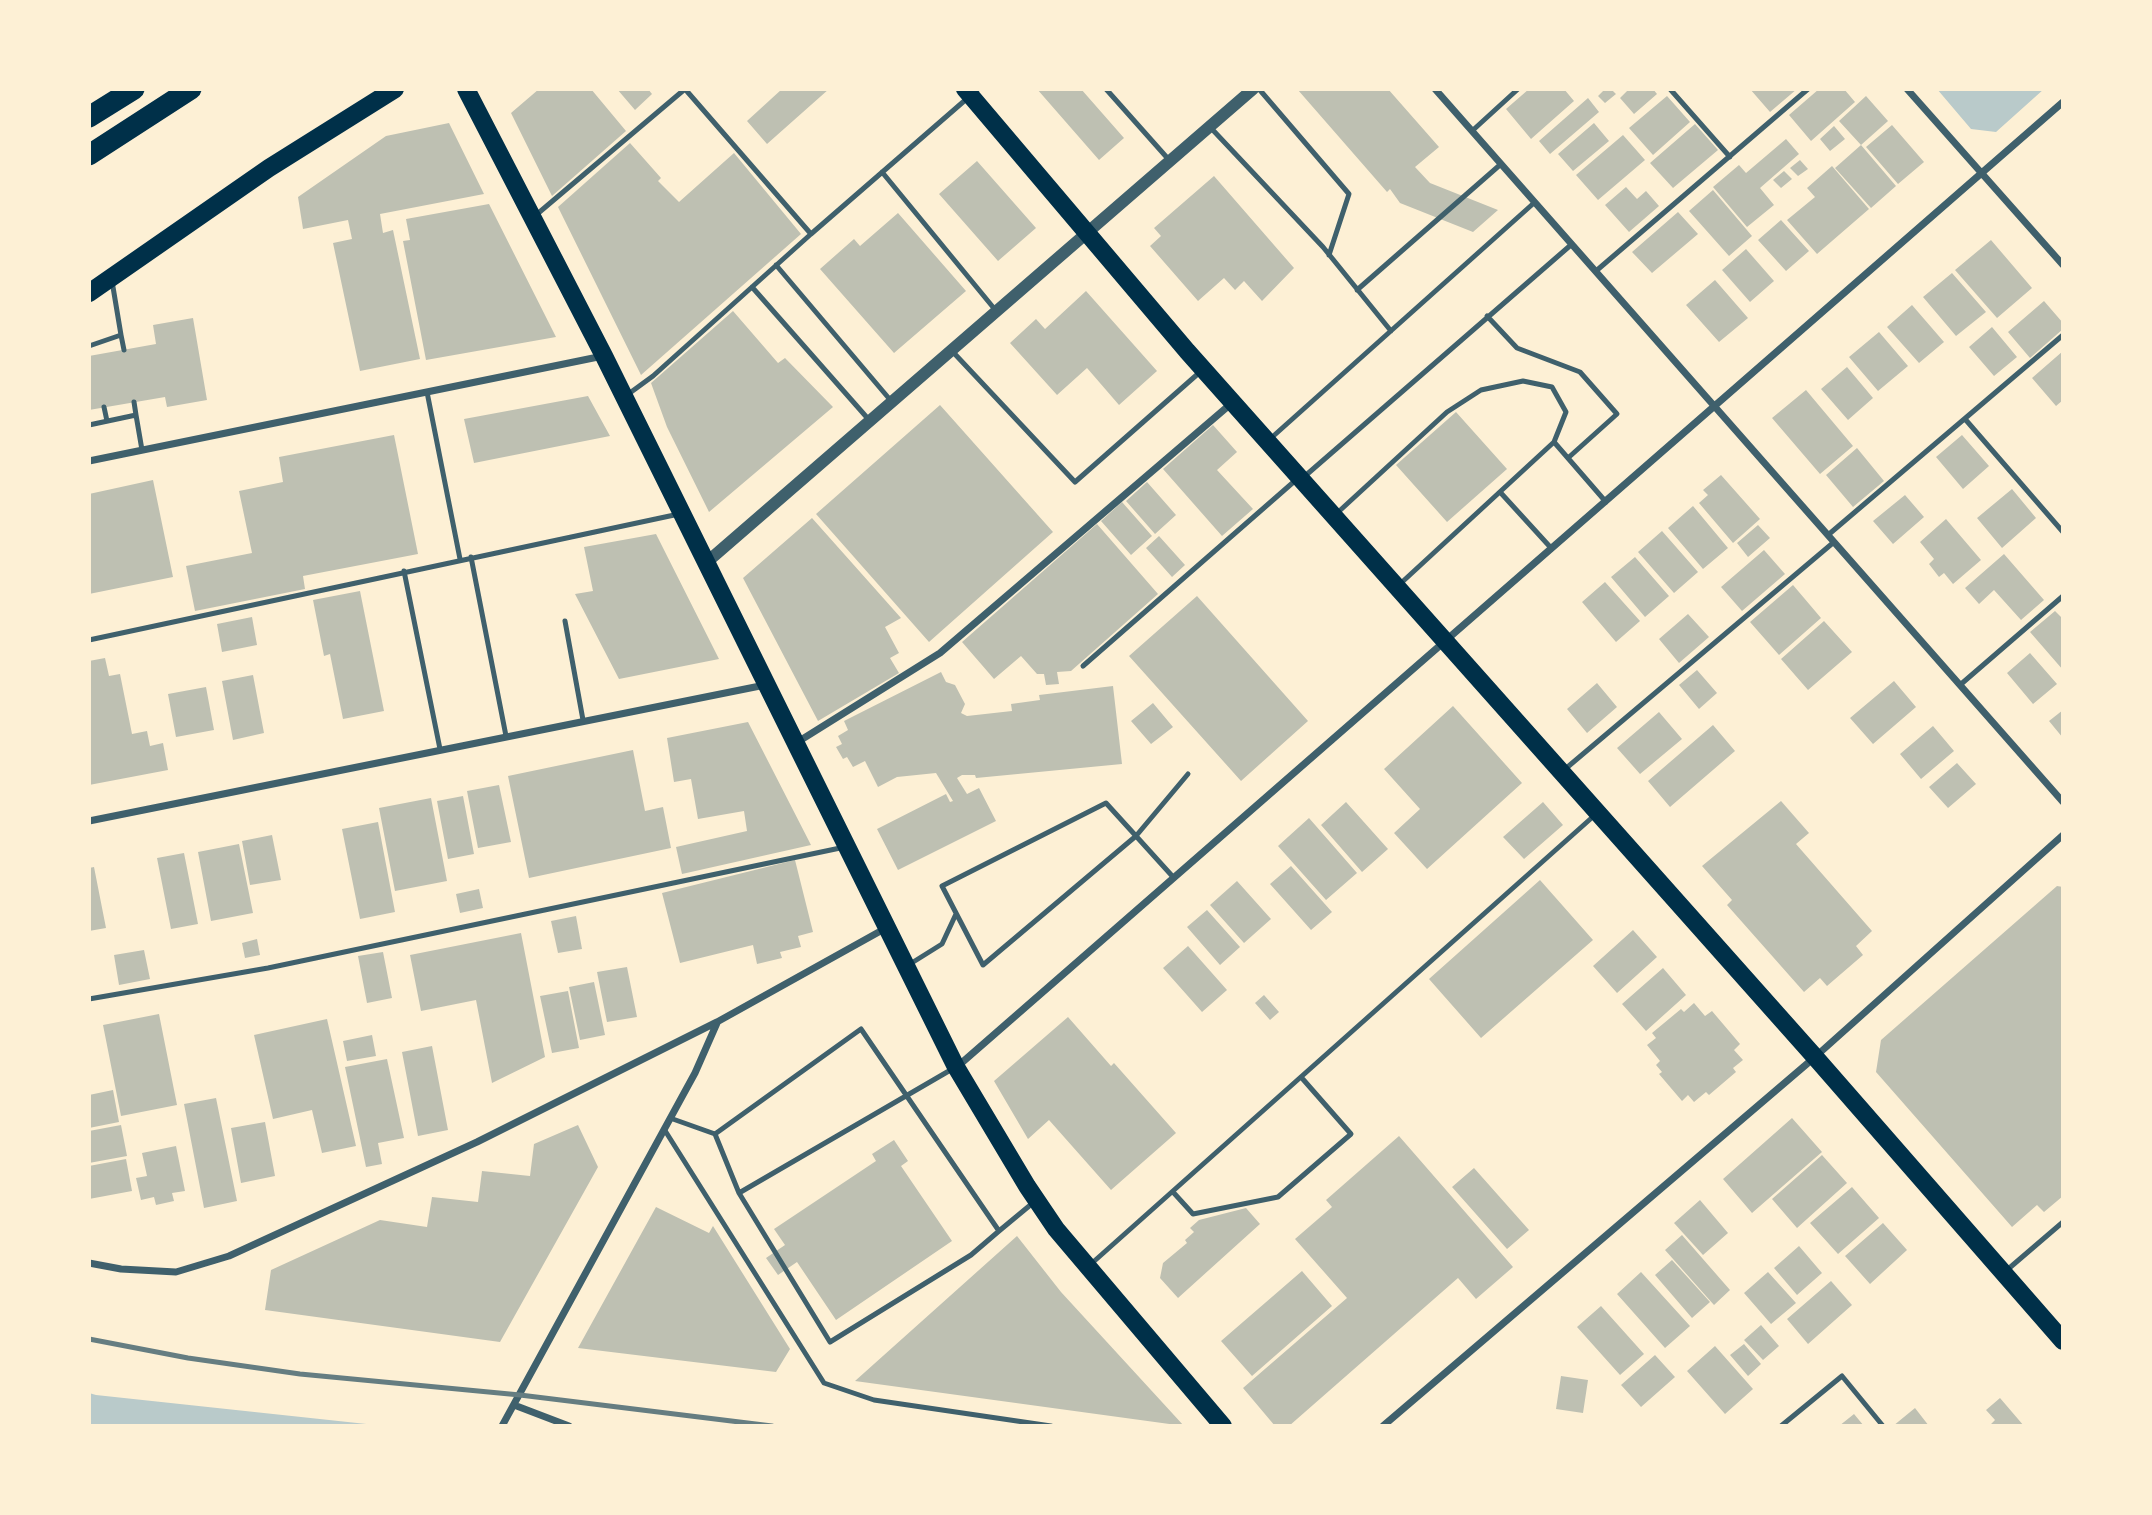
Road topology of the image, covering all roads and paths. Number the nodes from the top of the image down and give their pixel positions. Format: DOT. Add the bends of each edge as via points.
graph roads {
  1 [pos="134,89"];
  2 [pos="191,89"];
  3 [pos="395,89"];
  4 [pos="466,89"];
  5 [pos="685,89"];
  6 [pos="1106,89"];
  7 [pos="1253,89"];
  8 [pos="1259,89"];
  9 [pos="1435,89"];
  10 [pos="1518,89"];
  11 [pos="1670,89"];
  12 [pos="1808,89"];
  13 [pos="1907,89"];
  14 [pos="971,91"];
  15 [pos="2063,102"];
  16 [pos="89,117"];
  17 [pos="1210,127"];
  18 [pos="1472,131"];
  19 [pos="89,155"];
  20 [pos="1730,156"];
  21 [pos="1170,161"];
  22 [pos="1501,164"];
  23 [pos="882,172"];
  24 [pos="1981,174"];
  25 [pos="1535,202"];
  26 [pos="531,219"];
  27 [pos="1088,232"];
  28 [pos="811,234"];
  29 [pos="1572,244"];
  30 [pos="1329,255"];
  31 [pos="776,265"];
  32 [pos="2063,265"];
  33 [pos="1596,271"];
  34 [pos="111,278"];
  35 [pos="752,287"];
  36 [pos="1357,290"];
  37 [pos="89,293"];
  38 [pos="997,312"];
  39 [pos="1487,316"];
  40 [pos="1391,331"];
  41 [pos="121,335"];
  42 [pos="2063,335"];
  43 [pos="90,346"];
  44 [pos="124,350"];
  45 [pos="952,351"];
  46 [pos="93,355"];
  47 [pos="604,356"];
  48 [pos="1203,369"];
  49 [pos="427,392"];
  50 [pos="624,397"];
  51 [pos="134,402"];
  52 [pos="892,402"];
  53 [pos="1233,402"];
  54 [pos="1715,405"];
  55 [pos="104,407"];
  56 [pos="136,415"];
  57 [pos="1965,419"];
  58 [pos="107,421"];
  59 [pos="870,421"];
  60 [pos="89,425"];
  61 [pos="1268,441"];
  62 [pos="1554,442"];
  63 [pos="142,450"];
  64 [pos="1568,458"];
  65 [pos="89,461"];
  66 [pos="1300,478"];
  67 [pos="1500,492"];
  68 [pos="1606,502"];
  69 [pos="682,513"];
  70 [pos="1334,516"];
  71 [pos="2063,532"];
  72 [pos="1828,535"];
  73 [pos="1835,542"];
  74 [pos="1552,549"];
  75 [pos="471,557"];
  76 [pos="460,559"];
  77 [pos="707,562"];
  78 [pos="404,571"];
  79 [pos="1397,586"];
  80 [pos="2063,596"];
  81 [pos="565,621"];
  82 [pos="89,640"];
  83 [pos="1447,642"];
  84 [pos="1083,666"];
  85 [pos="766,684"];
  86 [pos="1960,685"];
  87 [pos="583,720"];
  88 [pos="506,736"];
  89 [pos="796,743"];
  90 [pos="440,750"];
  91 [pos="1562,772"];
  92 [pos="1188,774"];
  93 [pos="2063,802"];
  94 [pos="1598,812"];
  95 [pos="89,821"];
  96 [pos="2063,835"];
  97 [pos="1136,836"];
  98 [pos="848,847"];
  99 [pos="1174,879"];
  100 [pos="956,914"];
  101 [pos="888,926"];
  102 [pos="907,965"];
  103 [pos="89,999"];
  104 [pos="717,1022"];
  105 [pos="1815,1057"];
  106 [pos="956,1067"];
  107 [pos="1301,1077"];
  108 [pos="906,1095"];
  109 [pos="670,1118"];
  110 [pos="664,1129"];
  111 [pos="715,1133"];
  112 [pos="1172,1192"];
  113 [pos="739,1193"];
  114 [pos="1036,1200"];
  115 [pos="2063,1222"];
  116 [pos="2056,1227"];
  117 [pos="999,1231"];
  118 [pos="2063,1234"];
  119 [pos="89,1263"];
  120 [pos="1088,1267"];
  121 [pos="2004,1273"];
  122 [pos="2063,1341"];
  123 [pos="514,1405"];
  124 [pos="502,1426"];
  125 [pos="569,1426"];
  126 [pos="1051,1426"];
  127 [pos="1223,1426"];
  128 [pos="1383,1426"];
  129 [pos="1780,1426"];
  130 [pos="1883,1426"];
  1 -- 16 [label="highway"];
  2 -- 19 [label="highway"];
  3 -- 34 [label="main road" via="269,168"];
  4 -- 26 [label="main road"];
  5 -- 26 [label="lane"];
  5 -- 28 [label="lane"];
  6 -- 21 [label="lane"];
  7 -- 17 [label="street"];
  8 -- 30 [label="lane" via="1349,194"];
  9 -- 18 [label="street"];
  10 -- 18 [label="lane"];
  11 -- 20 [label="lane"];
  12 -- 20 [label="lane"];
  13 -- 24 [label="street"];
  14 -- 23 [label="lane"];
  14 -- 27 [label="main road"];
  15 -- 24 [label="street"];
  17 -- 21 [label="street"];
  17 -- 30 [label="lane"];
  18 -- 22 [label="street"];
  20 -- 33 [label="lane"];
  21 -- 27 [label="street"];
  22 -- 25 [label="street"];
  22 -- 36 [label="lane"];
  23 -- 28 [label="lane"];
  23 -- 38 [label="lane"];
  24 -- 32 [label="street"];
  24 -- 54 [label="street"];
  25 -- 29 [label="street"];
  25 -- 40 [label="lane"];
  26 -- 47 [label="main road"];
  27 -- 38 [label="street"];
  27 -- 48 [label="main road"];
  28 -- 31 [label="lane"];
  29 -- 33 [label="street"];
  29 -- 39 [label="lane"];
  30 -- 36 [label="lane"];
  31 -- 35 [label="lane"];
  31 -- 52 [label="lane"];
  33 -- 54 [label="street"];
  34 -- 37 [label="main road"];
  34 -- 41 [label="lane"];
  35 -- 50 [label="lane"];
  35 -- 59 [label="lane"];
  36 -- 40 [label="lane"];
  38 -- 45 [label="street"];
  39 -- 64 [label="lane" via="1517,348 1580,372 1617,414"];
  39 -- 66 [label="lane"];
  40 -- 61 [label="lane"];
  41 -- 43 [label="lane"];
  41 -- 44 [label="lane"];
  42 -- 57 [label="lane"];
  43 -- 46 [label="lane"];
  45 -- 48 [label="lane" via="1075,482"];
  45 -- 52 [label="street"];
  47 -- 49 [label="street"];
  47 -- 50 [label="main road"];
  48 -- 53 [label="main road"];
  49 -- 63 [label="street"];
  49 -- 76 [label="lane"];
  50 -- 69 [label="main road"];
  51 -- 56 [label="lane"];
  52 -- 59 [label="street"];
  53 -- 61 [label="main road"];
  53 -- 89 [label="street" via="940,653"];
  54 -- 68 [label="street"];
  54 -- 72 [label="street"];
  55 -- 58 [label="lane"];
  56 -- 58 [label="lane"];
  56 -- 63 [label="lane"];
  57 -- 71 [label="lane"];
  57 -- 72 [label="lane"];
  58 -- 60 [label="lane"];
  59 -- 77 [label="street"];
  61 -- 66 [label="main road"];
  62 -- 64 [label="lane"];
  62 -- 67 [label="lane"];
  62 -- 70 [label="lane" via="1566,412 1552,387 1523,381 1481,390 1447,412"];
  63 -- 65 [label="street"];
  64 -- 68 [label="lane"];
  66 -- 70 [label="main road"];
  66 -- 84 [label="lane"];
  67 -- 74 [label="lane"];
  67 -- 79 [label="lane"];
  68 -- 74 [label="street"];
  69 -- 75 [label="lane"];
  69 -- 77 [label="main road"];
  70 -- 79 [label="main road"];
  72 -- 73 [label="street"];
  73 -- 86 [label="street"];
  73 -- 91 [label="lane"];
  74 -- 83 [label="street"];
  75 -- 76 [label="lane"];
  75 -- 88 [label="lane"];
  76 -- 78 [label="lane"];
  77 -- 85 [label="main road"];
  78 -- 82 [label="lane"];
  78 -- 90 [label="lane"];
  79 -- 83 [label="main road"];
  80 -- 86 [label="lane"];
  81 -- 87 [label="lane"];
  83 -- 91 [label="main road"];
  83 -- 99 [label="street"];
  85 -- 87 [label="street"];
  85 -- 89 [label="main road"];
  86 -- 93 [label="street"];
  87 -- 88 [label="street"];
  88 -- 90 [label="street"];
  89 -- 98 [label="main road"];
  90 -- 95 [label="street"];
  91 -- 94 [label="main road"];
  92 -- 97 [label="lane"];
  94 -- 105 [label="main road"];
  94 -- 107 [label="lane"];
  96 -- 105 [label="street"];
  97 -- 99 [label="lane"];
  97 -- 100 [label="lane" via="982,965"];
  97 -- 100 [label="lane" via="1106,803 942,886"];
  98 -- 101 [label="main road"];
  98 -- 103 [label="lane" via="268,968"];
  99 -- 106 [label="street"];
  100 -- 102 [label="lane" via="942,944"];
  101 -- 102 [label="main road"];
  101 -- 104 [label="street"];
  102 -- 106 [label="main road"];
  104 -- 109 [label="street"];
  104 -- 119 [label="street" via="477,1142 229,1256 176,1272"];
  105 -- 121 [label="main road"];
  105 -- 128 [label="street"];
  106 -- 108 [label="lane"];
  106 -- 114 [label="main road"];
  107 -- 112 [label="lane"];
  107 -- 112 [label="lane" via="1351,1134 1278,1197 1193,1214"];
  108 -- 111 [label="lane" via="861,1029"];
  108 -- 113 [label="lane"];
  108 -- 117 [label="lane"];
  109 -- 110 [label="street"];
  109 -- 111 [label="lane"];
  110 -- 123 [label="street"];
  110 -- 126 [label="lane" via="824,1384 874,1400"];
  111 -- 113 [label="lane"];
  112 -- 120 [label="lane"];
  113 -- 117 [label="lane" via="830,1342 971,1255"];
  114 -- 117 [label="lane"];
  114 -- 120 [label="main road"];
  115 -- 116 [label="lane"];
  116 -- 118 [label="lane"];
  116 -- 121 [label="lane"];
  120 -- 127 [label="main road"];
  121 -- 122 [label="main road"];
  123 -- 124 [label="street"];
  123 -- 125 [label="street"];
  129 -- 130 [label="lane" via="1842,1376"];
}
